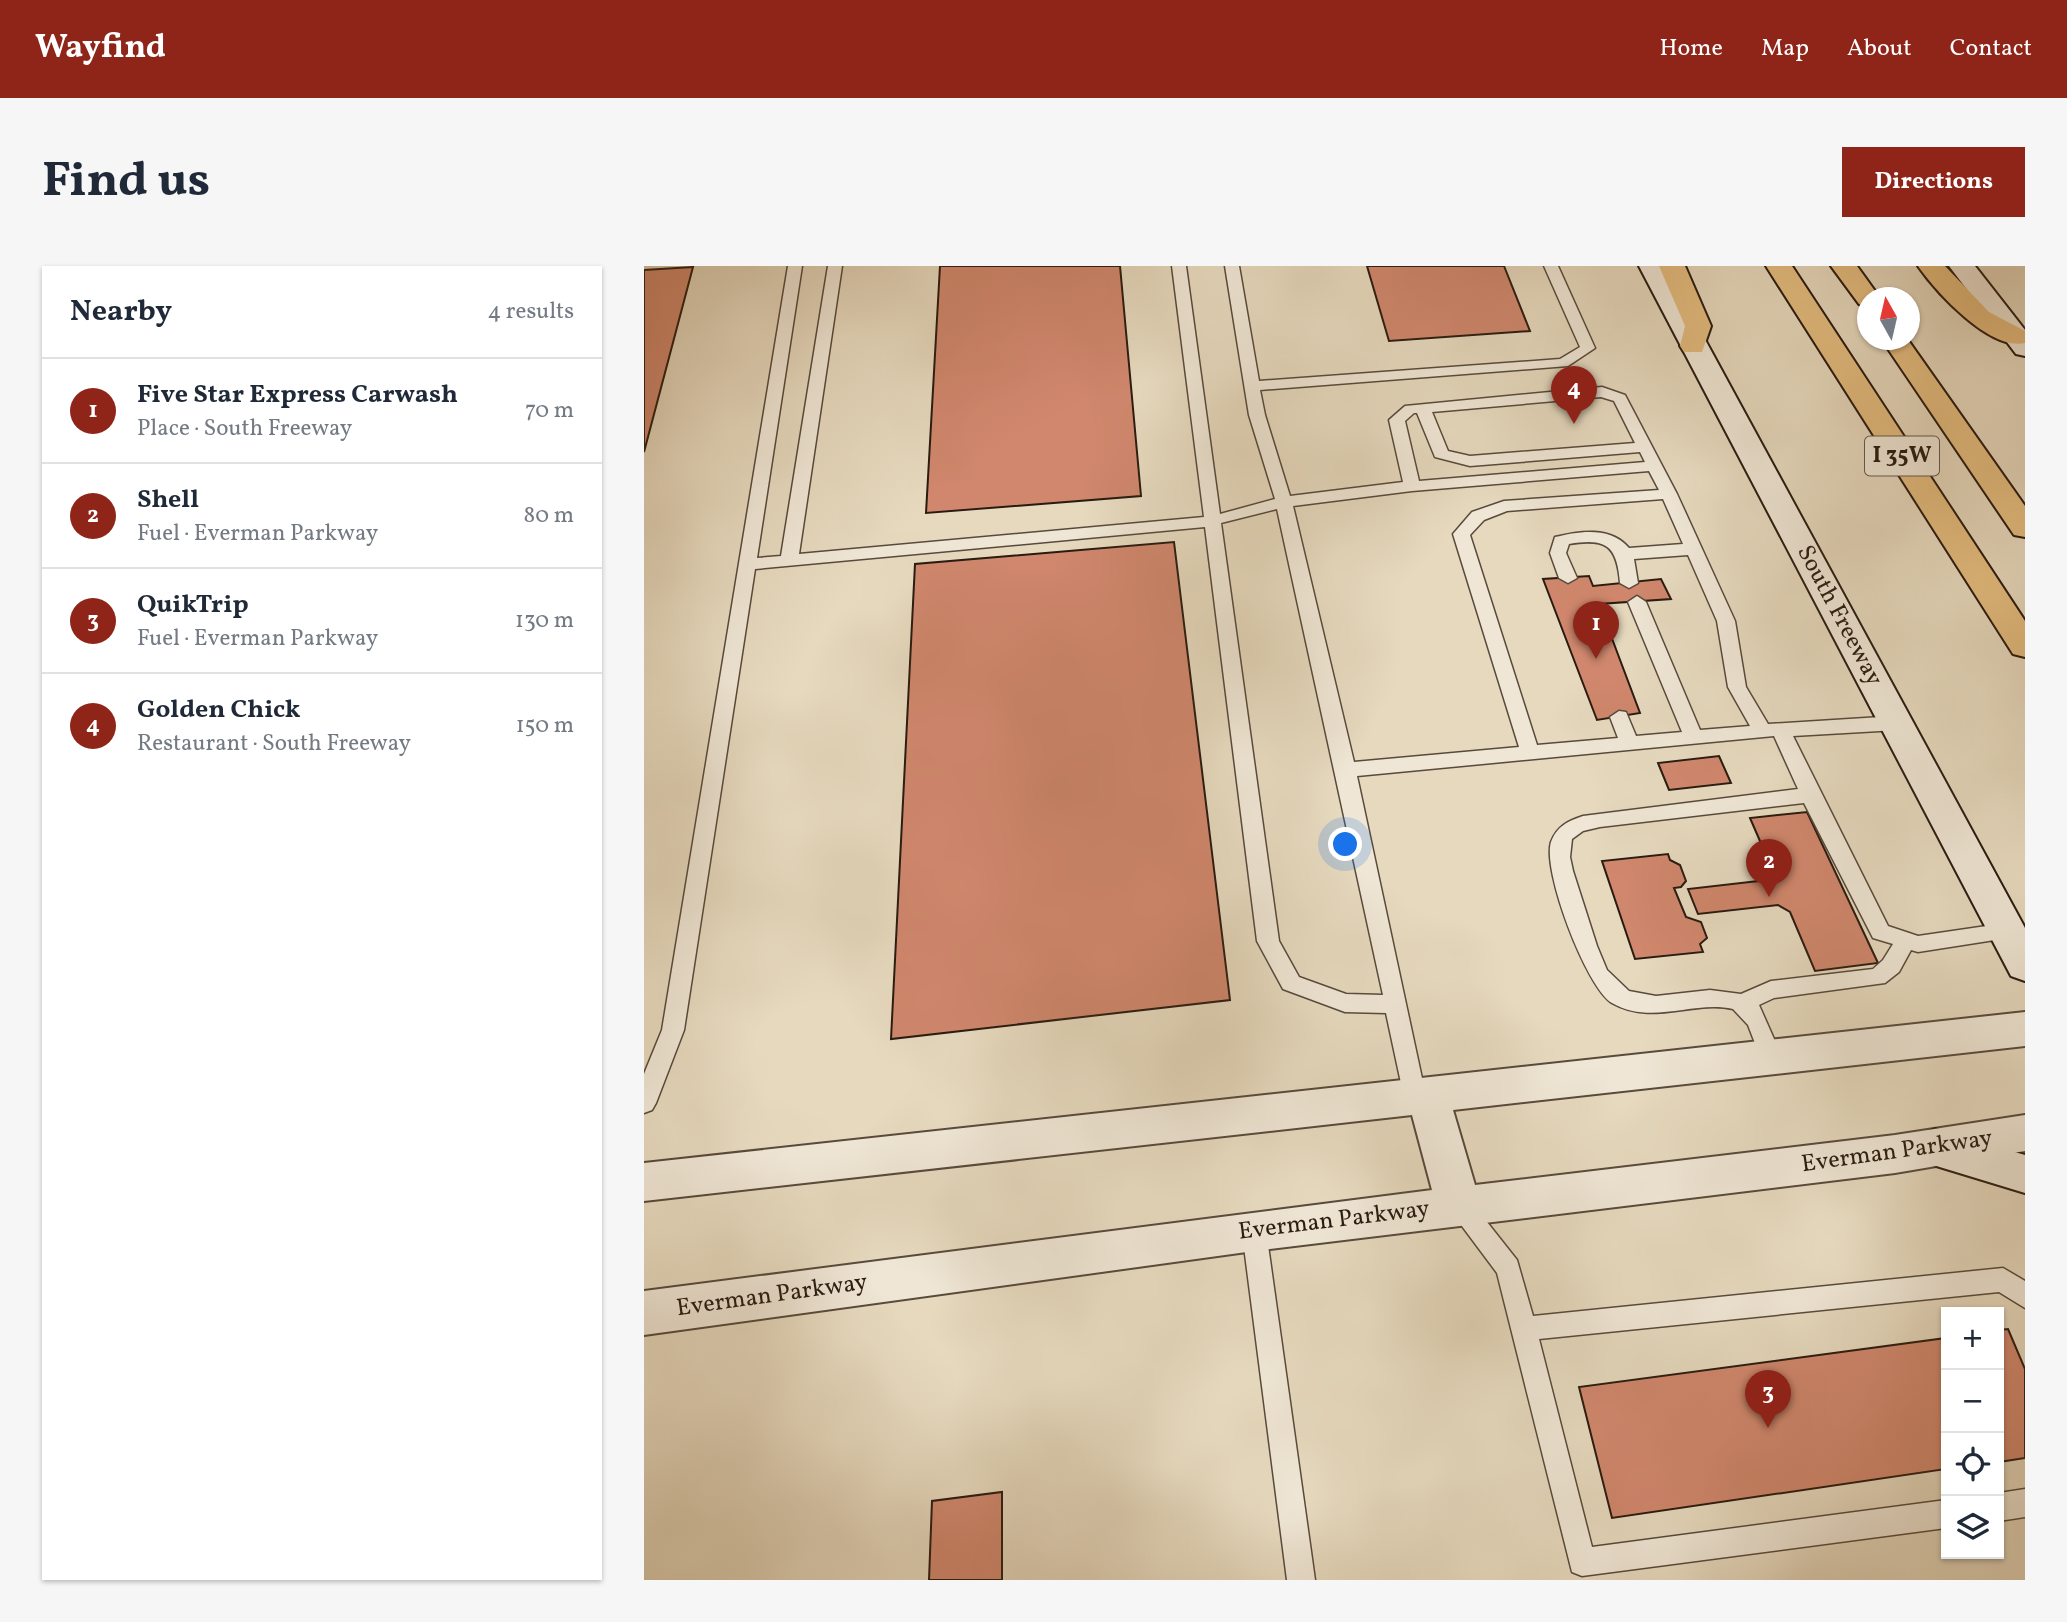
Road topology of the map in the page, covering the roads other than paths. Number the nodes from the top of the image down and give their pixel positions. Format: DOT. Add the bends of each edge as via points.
graph roads {
  1 [pos="796,266"];
  2 [pos="835,266"];
  3 [pos="1178,266"];
  4 [pos="1232,266"];
  5 [pos="1551,266"];
  6 [pos="1652,266"];
  7 [pos="1672,266"];
  8 [pos="1779,266"];
  9 [pos="1844,266"];
  10 [pos="1931,266"];
  11 [pos="1962,266"];
  12 [pos="1859,287"];
  13 [pos="2020,342"];
  14 [pos="1693,346"];
  15 [pos="1902,350"];
  16 [pos="1252,386"];
  17 [pos="1423,408"];
  18 [pos="1645,447"];
  19 [pos="1655,466"];
  20 [pos="1412,486"];
  21 [pos="1669,494"];
  22 [pos="1284,502"];
  23 [pos="1211,521"];
  24 [pos="2025,528"];
  25 [pos="1693,549"];
  26 [pos="1624,554"];
  27 [pos="789,561"];
  28 [pos="748,564"];
  29 [pos="1568,578"];
  30 [pos="1629,583"];
  31 [pos="1637,602"];
  32 [pos="2025,646"];
  33 [pos="1619,717"];
  34 [pos="1897,723"];
  35 [pos="1772,731"];
  36 [pos="1694,738"];
  37 [pos="1629,743"];
  38 [pos="1530,752"];
  39 [pos="1346,770"];
  40 [pos="1810,796"];
  41 [pos="2016,922"];
  42 [pos="1905,941"];
  43 [pos="2025,965"];
  44 [pos="1743,1003"];
  45 [pos="1395,1004"];
  46 [pos="2025,1029"];
  47 [pos="1771,1057"];
  48 [pos="1421,1096"];
  49 [pos="644,1103"];
  50 [pos="2025,1133"];
  51 [pos="1935,1148"];
  52 [pos="2025,1174"];
  53 [pos="644,1182"];
  54 [pos="1460,1206"];
  55 [pos="1254,1231"];
  56 [pos="2025,1296"];
  57 [pos="644,1313"];
  58 [pos="1523,1329"];
  59 [pos="2025,1503"];
  60 [pos="2004,1506"];
  61 [pos="1941,1515"];
  62 [pos="1301,1580"];
  1 -- 28 [label="lane"];
  2 -- 27 [label="lane"];
  3 -- 23 [label="lane"];
  4 -- 16 [label="lane"];
  5 -- 16 [label="lane" via="1588,348 1563,363"];
  6 -- 14 [label="street, South Freeway"];
  7 -- 14 [label="highway" via="1698,326"];
  8 -- 32 [label="highway, I 35W"];
  9 -- 12 [label="highway"];
  10 -- 13 [label="highway" via="1980,318"];
  11 -- 13 [label="street"];
  14 -- 34 [label="street, South Freeway"];
  15 -- 24 [label="highway, I 35W"];
  16 -- 22 [label="lane"];
  17 -- 18 [label="lane" via="1602,392 1620,398"];
  17 -- 18 [label="lane" via="1441,454 1470,461"];
  17 -- 20 [label="lane" via="1410,409 1397,420"];
  18 -- 19 [label="lane"];
  19 -- 20 [label="lane"];
  19 -- 21 [label="lane"];
  20 -- 22 [label="lane"];
  21 -- 25 [label="lane"];
  21 -- 38 [label="lane" via="1504,506 1478,516 1461,534"];
  22 -- 23 [label="lane"];
  22 -- 39 [label="lane"];
  23 -- 27 [label="lane"];
  23 -- 45 [label="lane" via="1268,942 1291,983 1345,1003"];
  25 -- 26 [label="lane"];
  25 -- 35 [label="lane" via="1726,621 1737,687"];
  26 -- 29 [label="lane" via="1608,539 1584,536 1561,541 1558,553"];
  26 -- 30 [label="lane"];
  27 -- 28 [label="lane"];
  28 -- 49 [label="lane" via="673,1030"];
  31 -- 36 [label="lane"];
  33 -- 37 [label="lane"];
  34 -- 35 [label="lane"];
  34 -- 41 [label="street, South Freeway" via="1955,833"];
  35 -- 36 [label="lane"];
  35 -- 40 [label="lane"];
  36 -- 37 [label="lane"];
  37 -- 38 [label="lane"];
  38 -- 39 [label="lane"];
  39 -- 45 [label="lane"];
  40 -- 42 [label="lane" via="1871,919 1880,932"];
  40 -- 44 [label="lane" via="1591,821 1567,830 1559,842 1561,864 1594,970 1607,986 1640,1003 1725,998"];
  41 -- 42 [label="lane" via="1919,944"];
  41 -- 43 [label="street, South Freeway"];
  42 -- 44 [label="lane" via="1895,962 1877,977 1771,990"];
  44 -- 47 [label="lane" via="1757,1021"];
  45 -- 48 [label="lane"];
  46 -- 47 [label="street"];
  47 -- 48 [label="street"];
  48 -- 53 [label="street"];
  48 -- 54 [label="street"];
  50 -- 51 [label="street, Everman Parkway"];
  51 -- 52 [label="street"];
  51 -- 54 [label="street, Everman Parkway"];
  54 -- 55 [label="street, Everman Parkway"];
  54 -- 58 [label="lane" via="1508,1268"];
  55 -- 57 [label="street, Everman Parkway"];
  55 -- 62 [label="lane"];
  56 -- 58 [label="lane" via="2003,1280"];
  58 -- 61 [label="lane" via="1582,1562"];
  59 -- 60 [label="lane"];
}
